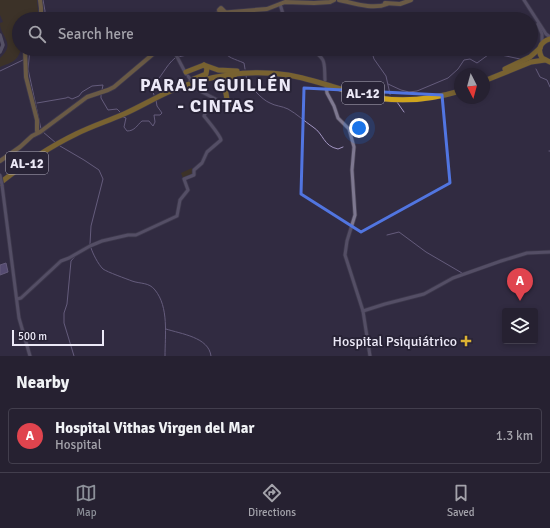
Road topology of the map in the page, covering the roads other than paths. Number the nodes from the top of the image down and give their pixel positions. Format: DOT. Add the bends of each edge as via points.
graph roads {
  1 [pos="40,0"];
  2 [pos="334,0"];
  3 [pos="339,0"];
  4 [pos="409,0"];
  5 [pos="524,0"];
  6 [pos="280,4"];
  7 [pos="42,12"];
  8 [pos="222,12"];
  9 [pos="282,12"];
  10 [pos="532,12"];
  11 [pos="538,22"];
  12 [pos="538,24"];
  13 [pos="550,37"];
  14 [pos="541,46"];
  15 [pos="538,49"];
  16 [pos="26,56"];
  17 [pos="151,56"];
  18 [pos="177,56"];
  19 [pos="320,56"];
  20 [pos="531,56"];
  21 [pos="548,62"];
  22 [pos="204,64"];
  23 [pos="252,71"];
  24 [pos="186,72"];
  25 [pos="265,73"];
  26 [pos="490,77"];
  27 [pos="490,78"];
  28 [pos="325,80"];
  29 [pos="190,84"];
  30 [pos="326,86"];
  31 [pos="225,88"];
  32 [pos="454,91"];
  33 [pos="454,92"];
  34 [pos="212,98"];
  35 [pos="226,104"];
  36 [pos="37,132"];
  37 [pos="1,160"];
  38 [pos="0,172"];
  39 [pos="0,175"];
  40 [pos="1,183"];
  41 [pos="550,252"];
  42 [pos="17,299"];
  43 [pos="368,310"];
  44 [pos="363,312"];
  45 [pos="30,356"];
  46 [pos="370,356"];
  1 -- 7 [label="main road"];
  2 -- 6 [label="main road"];
  3 -- 4 [label="main road" via="364,5 400,4"];
  5 -- 10 [label="street"];
  6 -- 8 [label="main road" via="266,9"];
  6 -- 9 [label="street"];
  11 -- 13 [label="street"];
  12 -- 14 [label="street" via="542,34"];
  13 -- 14 [label="highway"];
  14 -- 15 [label="highway"];
  14 -- 21 [label="highway" via="541,56"];
  16 -- 36 [label="main road" via="26,77"];
  17 -- 36 [label="main road" via="114,87 87,97"];
  18 -- 24 [label="street"];
  19 -- 28 [label="street" via="324,62"];
  20 -- 26 [label="highway"];
  21 -- 27 [label="highway" via="531,62"];
  22 -- 23 [label="highway" via="221,71"];
  22 -- 24 [label="highway"];
  22 -- 29 [label="highway" via="207,68 206,74"];
  23 -- 29 [label="highway, AL-12" via="215,75"];
  23 -- 32 [label="highway, AL-12" via="297,74 384,97 411,98"];
  24 -- 29 [label="street, bridge"];
  25 -- 29 [label="highway, AL-12" via="224,75"];
  25 -- 31 [label="highway" via="231,77"];
  25 -- 33 [label="highway, AL-12" via="304,78 358,94 388,99 419,99"];
  29 -- 31 [label="highway" via="217,79 223,82"];
  29 -- 34 [label="street"];
  29 -- 40 [label="highway, AL-12" via="160,93 78,130"];
  30 -- 44 [label="street" via="338,118 349,129 354,147 352,170 355,215 345,255"];
  31 -- 35 [label="highway"];
  34 -- 35 [label="street"];
  34 -- 42 [label="street" via="204,116 220,135 221,140 207,152 202,163 194,170 194,175 184,179 188,190 178,204 177,215 136,235 102,241 61,261"];
  36 -- 37 [label="main road"];
  38 -- 39 [label="street"];
  39 -- 40 [label="street, bridge"];
  40 -- 42 [label="street"];
  41 -- 43 [label="street" via="527,253 501,261 453,278 424,294"];
  42 -- 45 [label="street" via="19,318"];
  43 -- 44 [label="street"];
  43 -- 44 [label="street"];
  44 -- 46 [label="street"];
}
